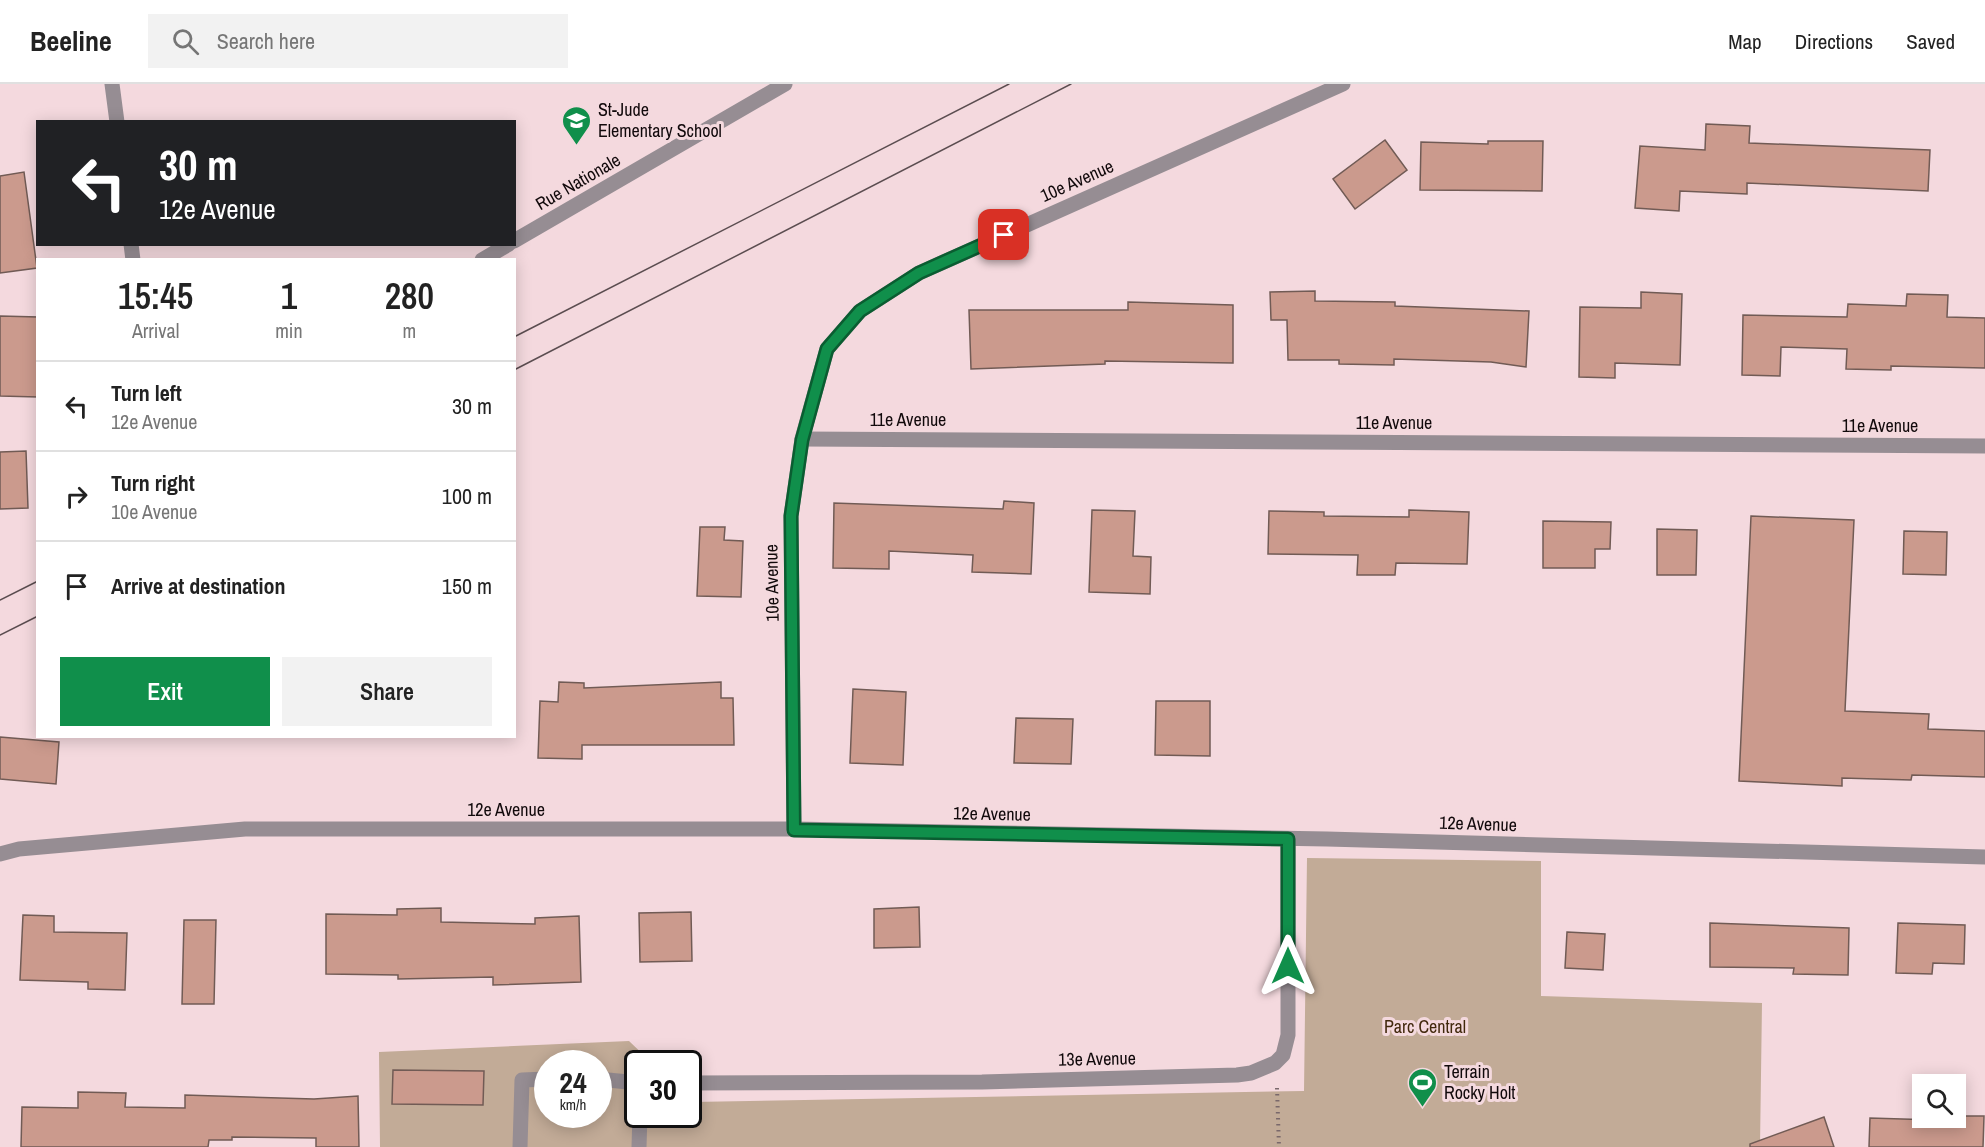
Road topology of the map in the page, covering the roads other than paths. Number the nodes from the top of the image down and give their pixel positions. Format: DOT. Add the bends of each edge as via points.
graph roads {
  1 [pos="112,84"];
  2 [pos="785,84"];
  3 [pos="1343,84"];
  4 [pos="117,120"];
  5 [pos="516,240"];
  6 [pos="506,246"];
  7 [pos="485,258"];
  8 [pos="802,440"];
  9 [pos="1985,446"];
  10 [pos="794,830"];
  11 [pos="1288,839"];
  12 [pos="0,854"];
  13 [pos="1985,857"];
  14 [pos="534,1080"];
  15 [pos="702,1083"];
  16 [pos="640,1128"];
  17 [pos="520,1147"];
  18 [pos="639,1147"];
  1 -- 4 [label="street"];
  2 -- 5 [label="street, Rue Nationale"];
  3 -- 8 [label="street, 10e Avenue" via="919,273 860,311 827,349"];
  6 -- 7 [label="street"];
  8 -- 9 [label="street, 11e Avenue"];
  8 -- 10 [label="street, 10e Avenue" via="791,516"];
  10 -- 11 [label="street, 12e Avenue"];
  10 -- 12 [label="street, 12e Avenue" via="245,829 19,849"];
  11 -- 13 [label="street, 12e Avenue"];
  11 -- 15 [label="street, 13e Avenue" via="1288,1035 1283,1055 1261,1069 1237,1075 1196,1077"];
  14 -- 17 [label="street" via="522,1080"];
  16 -- 18 [label="street"];
}
